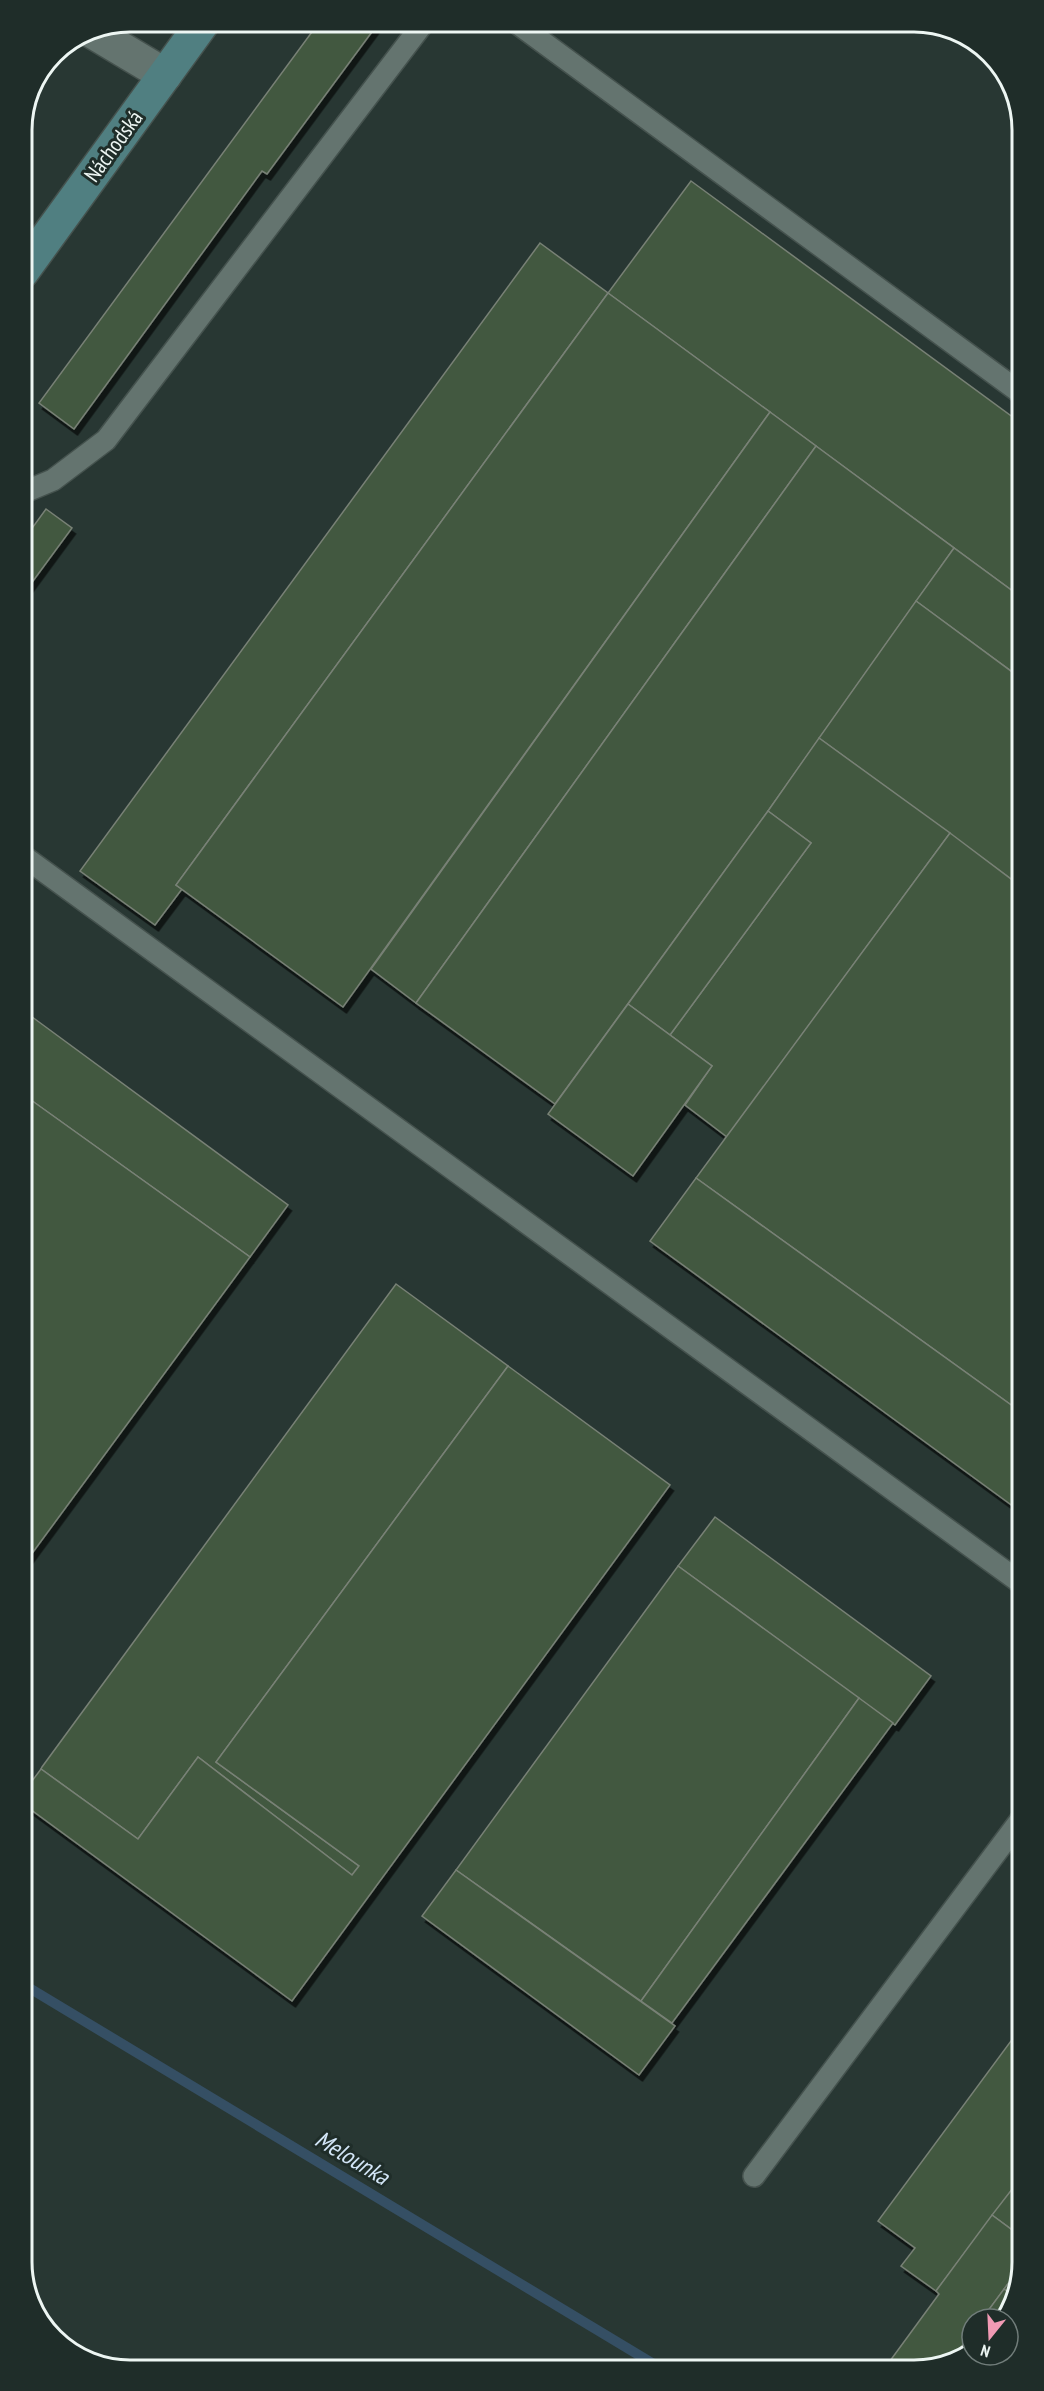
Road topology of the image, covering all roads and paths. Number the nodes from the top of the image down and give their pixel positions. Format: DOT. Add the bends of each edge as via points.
graph roads {
  1 [pos="196,32"];
  2 [pos="417,32"];
  3 [pos="529,32"];
  4 [pos="100,36"];
  5 [pos="165,75"];
  6 [pos="32,258"];
  7 [pos="1012,387"];
  8 [pos="32,489"];
  9 [pos="32,863"];
  10 [pos="1012,1576"];
  11 [pos="1012,1831"];
  12 [pos="754,2176"];
  1 -- 5 [label="main road, Náchodská"];
  2 -- 8 [label="lane" via="106,440 53,480"];
  3 -- 7 [label="lane"];
  4 -- 5 [label="street"];
  5 -- 6 [label="main road, Náchodská"];
  9 -- 10 [label="lane"];
  11 -- 12 [label="lane"];
}
